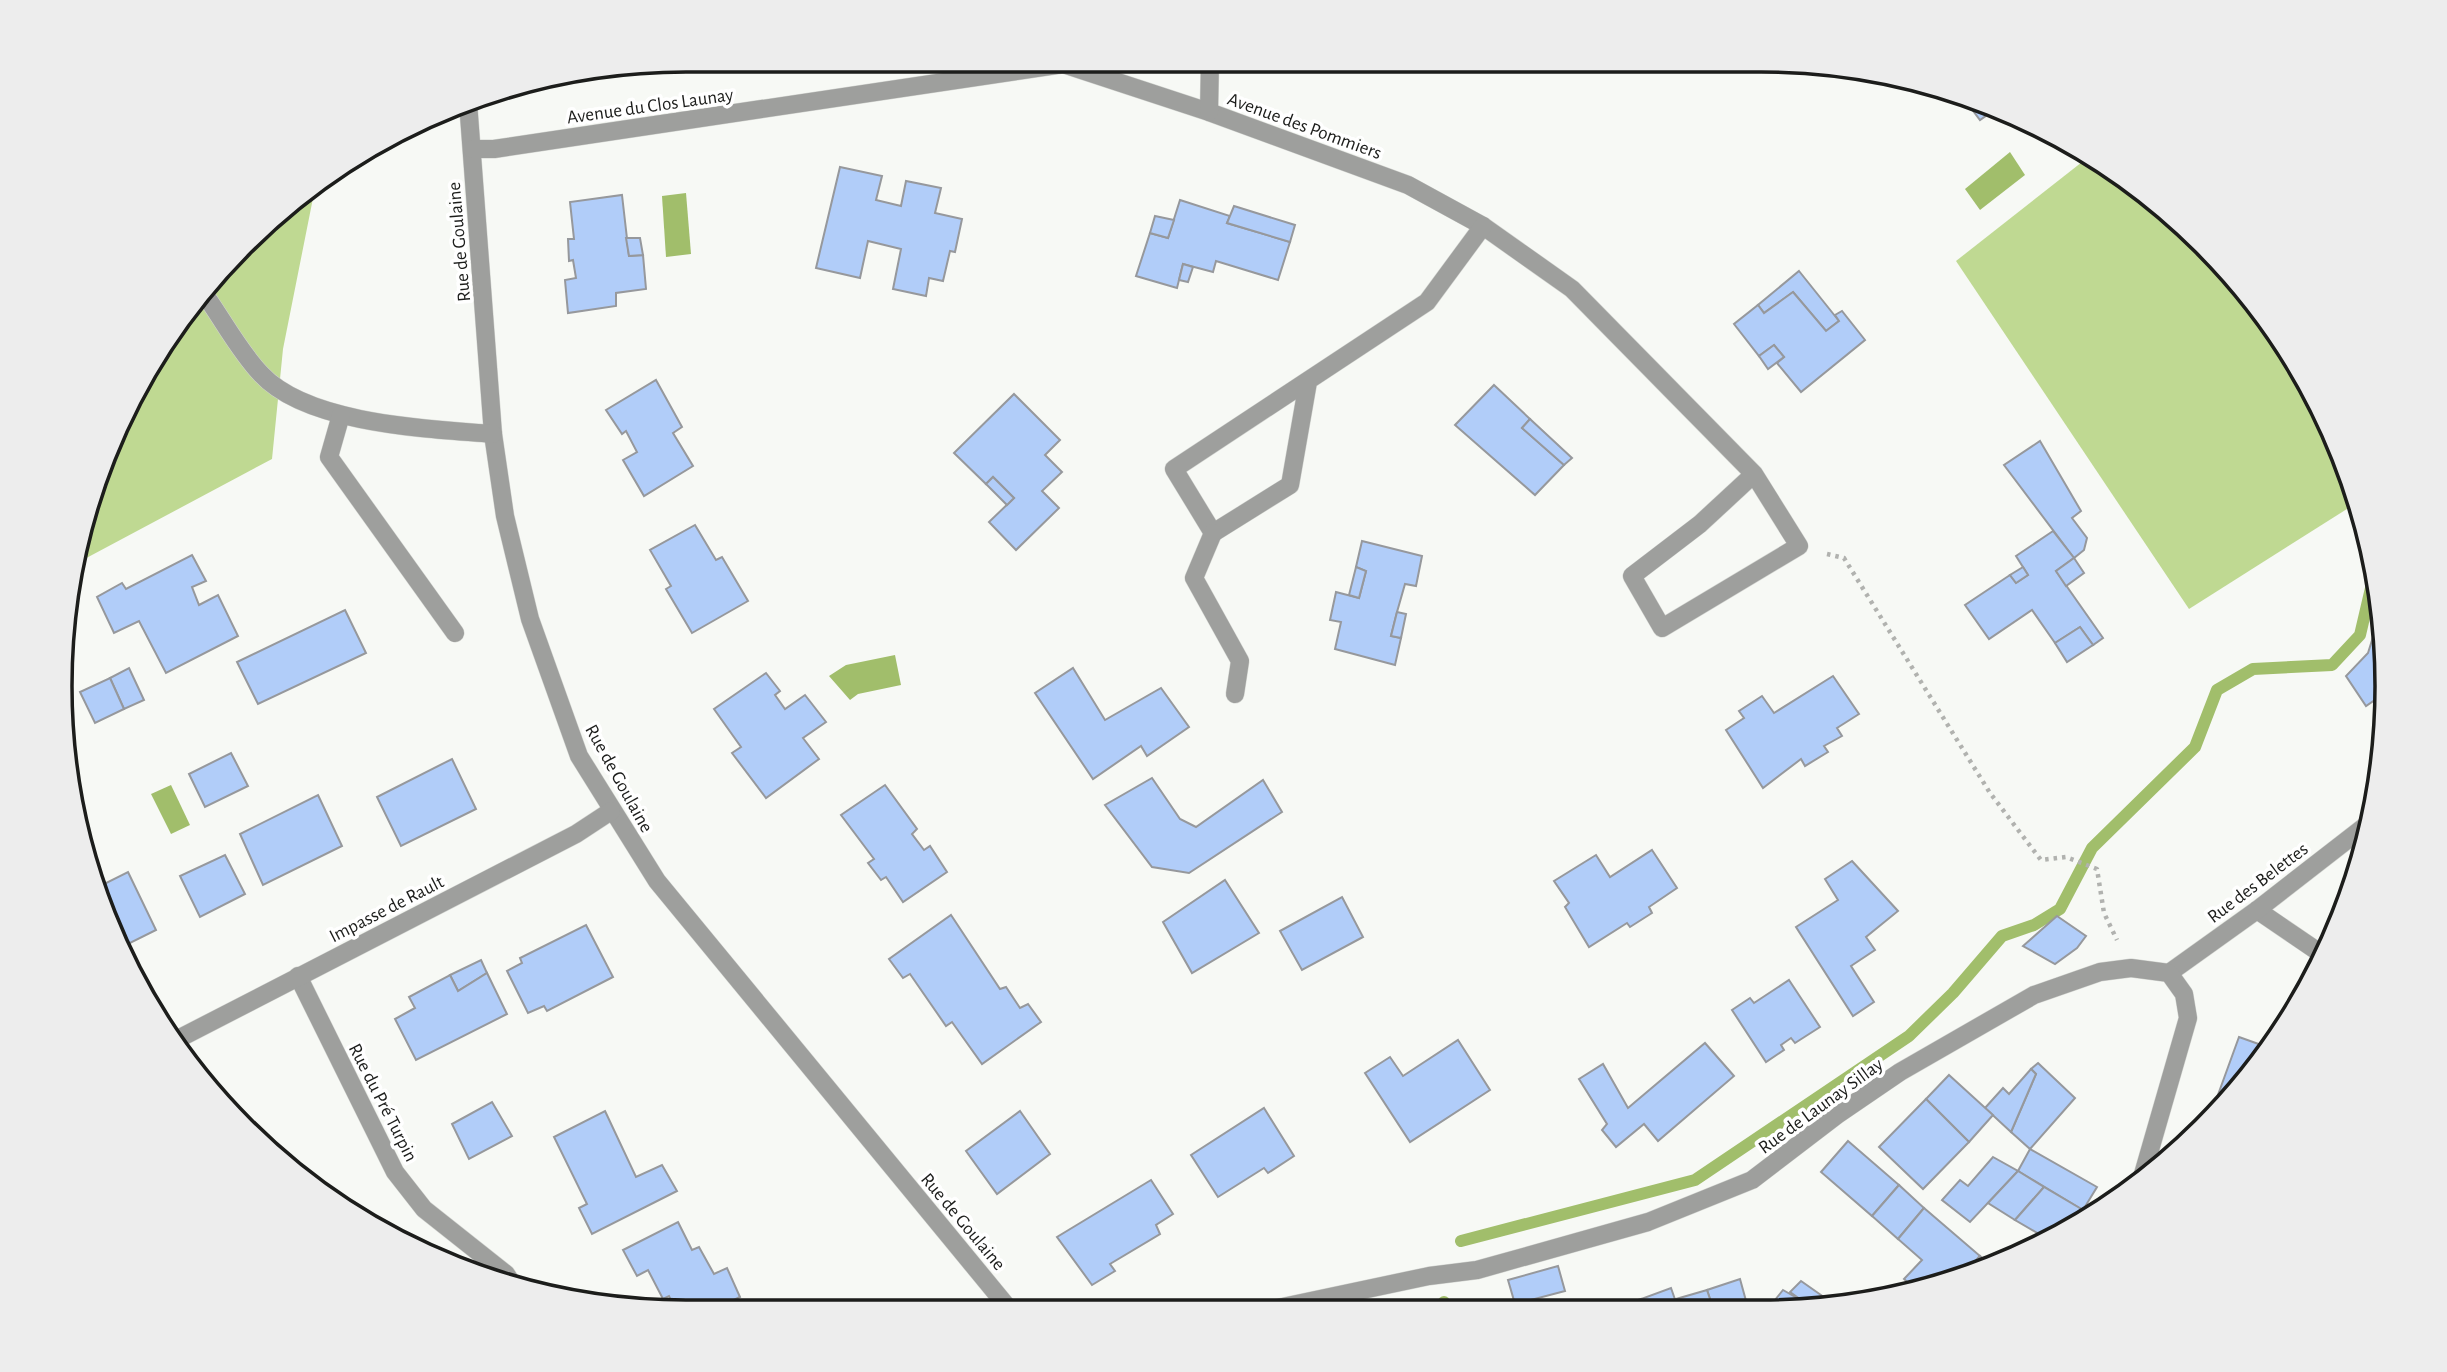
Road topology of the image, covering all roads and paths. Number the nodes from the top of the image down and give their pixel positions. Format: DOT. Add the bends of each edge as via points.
graph roads {
  1 [pos="1018,72"];
  2 [pos="1087,72"];
  3 [pos="1210,72"];
  4 [pos="469,112"];
  5 [pos="1209,112"];
  6 [pos="472,149"];
  7 [pos="1483,226"];
  8 [pos="209,300"];
  9 [pos="1308,382"];
  10 [pos="341,415"];
  11 [pos="494,434"];
  12 [pos="1754,474"];
  13 [pos="1213,533"];
  14 [pos="1799,546"];
  15 [pos="455,633"];
  16 [pos="1235,694"];
  17 [pos="611,811"];
  18 [pos="2357,832"];
  19 [pos="2256,911"];
  20 [pos="2315,951"];
  21 [pos="2131,968"];
  22 [pos="2169,973"];
  23 [pos="298,976"];
  24 [pos="182,1037"];
  25 [pos="2146,1164"];
  26 [pos="504,1272"];
  27 [pos="1002,1300"];
  28 [pos="1316,1300"];
  1 -- 6 [label="street, Avenue du Clos Launay"];
  2 -- 5 [label="street, Avenue des Pommiers"];
  3 -- 5 [label="street"];
  4 -- 6 [label="street, Rue de Goulaine"];
  5 -- 7 [label="street, Avenue des Pommiers" via="1408,185"];
  6 -- 11 [label="street, Rue de Goulaine"];
  7 -- 9 [label="street" via="1427,302"];
  7 -- 12 [label="street, Avenue des Pommiers" via="1572,289"];
  8 -- 10 [label="street" via="261,374 296,400"];
  9 -- 13 [label="street" via="1290,485"];
  9 -- 13 [label="street" via="1174,468"];
  10 -- 11 [label="street"];
  10 -- 15 [label="street" via="329,457"];
  11 -- 17 [label="street, Rue de Goulaine" via="505,516 530,619 579,756"];
  12 -- 14 [label="street, Avenue des Pommiers"];
  12 -- 14 [label="street" via="1700,524 1632,576 1662,628"];
  13 -- 16 [label="street" via="1194,578 1240,661"];
  14 -- 21 [label="path" via="1844,558 1990,793 2041,860 2066,857 2097,869 2104,913"];
  17 -- 23 [label="street, Impasse de Rault" via="576,834"];
  17 -- 27 [label="street, Rue de Goulaine" via="657,881"];
  18 -- 19 [label="street, Rue des Belettes"];
  19 -- 20 [label="street"];
  19 -- 22 [label="street, Rue des Belettes"];
  21 -- 22 [label="street, Rue de Launay Sillay"];
  21 -- 28 [label="street, Rue de Launay Sillay" via="2100,972 2034,995 1900,1072 1752,1180 1710,1199 1648,1222 1477,1270"];
  22 -- 25 [label="street" via="2184,994 2188,1018"];
  23 -- 24 [label="street, Impasse de Rault"];
  23 -- 26 [label="street, Rue du Pré Turpin" via="395,1172 424,1209"];
}
